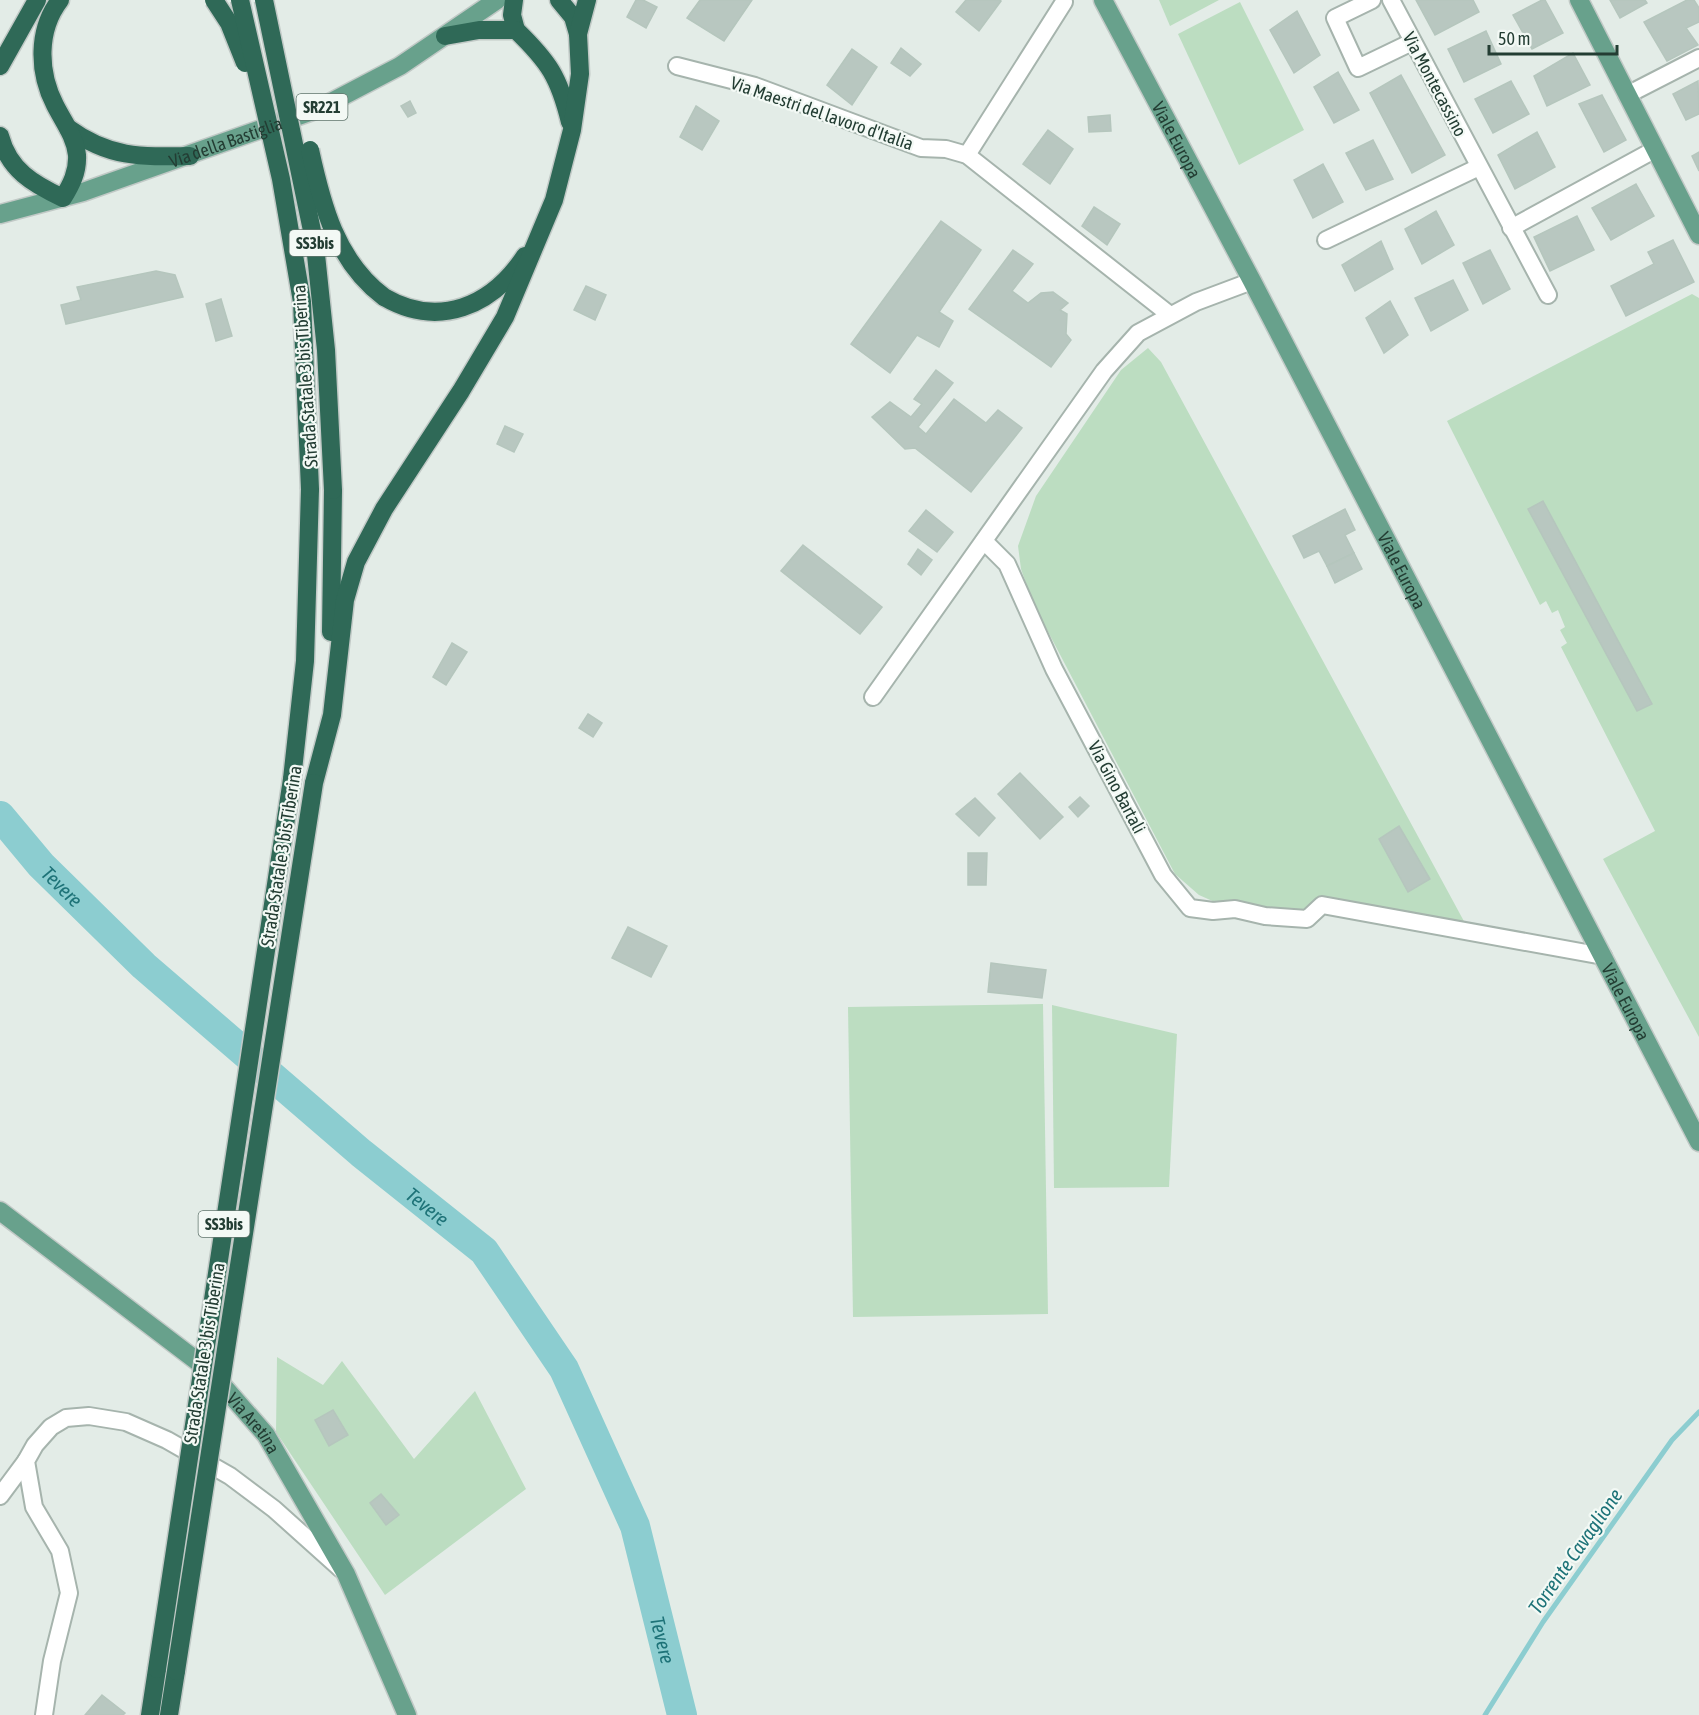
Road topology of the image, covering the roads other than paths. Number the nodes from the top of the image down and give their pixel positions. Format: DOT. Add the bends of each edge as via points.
graph roads {
  1 [pos="37,0"];
  2 [pos="60,0"];
  3 [pos="214,0"];
  4 [pos="240,0"];
  5 [pos="497,0"];
  6 [pos="514,0"];
  7 [pos="559,0"];
  8 [pos="587,0"];
  9 [pos="1103,0"];
  10 [pos="1372,0"];
  11 [pos="1390,0"];
  12 [pos="1579,0"];
  13 [pos="1064,2"];
  14 [pos="266,7"];
  15 [pos="516,30"];
  16 [pos="578,34"];
  17 [pos="445,36"];
  18 [pos="1412,42"];
  19 [pos="1699,58"];
  20 [pos="677,66"];
  21 [pos="0,68"];
  22 [pos="1627,94"];
  23 [pos="69,128"];
  24 [pos="572,130"];
  25 [pos="0,136"];
  26 [pos="1654,150"];
  27 [pos="967,155"];
  28 [pos="189,156"];
  29 [pos="1479,167"];
  30 [pos="63,198"];
  31 [pos="0,214"];
  32 [pos="544,227"];
  33 [pos="1697,227"];
  34 [pos="1511,228"];
  35 [pos="1326,240"];
  36 [pos="1252,281"];
  37 [pos="1548,296"];
  38 [pos="302,302"];
  39 [pos="1170,315"];
  40 [pos="984,542"];
  41 [pos="873,698"];
  42 [pos="314,783"];
  43 [pos="1604,956"];
  44 [pos="1699,1142"];
  45 [pos="0,1211"];
  46 [pos="26,1461"];
  47 [pos="0,1496"];
  48 [pos="346,1574"];
  49 [pos="166,1670"];
  50 [pos="44,1715"];
  51 [pos="150,1715"];
  52 [pos="169,1715"];
  53 [pos="407,1715"];
  1 -- 21 [label="highway"];
  2 -- 23 [label="highway" via="46,26 42,61 48,91"];
  3 -- 38 [label="highway, bridge" via="233,31 247,69 284,244"];
  4 -- 38 [label="highway, Strada Statale 3 bis Tiberina / SS3bis, bridge" via="281,179"];
  5 -- 17 [label="main road, Via della Bastiglia / SR221"];
  6 -- 15 [label="highway"];
  7 -- 16 [label="highway" via="573,17"];
  8 -- 16 [label="highway"];
  9 -- 36 [label="main road, Viale Europa"];
  10 -- 18 [label="street" via="1335,18 1358,68"];
  11 -- 18 [label="street, Via Montecassino"];
  12 -- 22 [label="main road"];
  13 -- 27 [label="street"];
  14 -- 32 [label="highway, bridge" via="290,60 317,183 334,233 356,271 384,297 408,308 432,312 475,303 507,280"];
  14 -- 42 [label="highway, Strada Statale 3 bis Tiberina / SS3bis, bridge" via="315,245 326,350 333,490 329,661"];
  15 -- 17 [label="highway" via="479,30"];
  15 -- 24 [label="highway" via="555,74"];
  16 -- 24 [label="highway" via="580,74"];
  17 -- 28 [label="main road, Via della Bastiglia / SR221" via="382,76 318,109"];
  18 -- 29 [label="street, Via Montecassino"];
  19 -- 22 [label="street"];
  20 -- 27 [label="street, Via Maestri del lavoro d'Italia" via="755,86 921,148"];
  22 -- 26 [label="main road"];
  23 -- 28 [label="highway" via="89,143 112,152"];
  23 -- 30 [label="highway" via="76,167"];
  24 -- 32 [label="highway" via="563,173"];
  25 -- 30 [label="highway" via="16,169"];
  26 -- 33 [label="main road"];
  26 -- 34 [label="street"];
  27 -- 39 [label="street, Via Maestri del lavoro d'Italia"];
  28 -- 30 [label="main road, Via della Bastiglia / SR221"];
  29 -- 34 [label="street, Via Montecassino"];
  29 -- 35 [label="street"];
  30 -- 31 [label="main road, Via della Bastiglia / SR221"];
  32 -- 42 [label="highway" via="498,331 384,510 356,562 345,600 332,715"];
  34 -- 37 [label="street, Via Montecassino"];
  36 -- 39 [label="street"];
  36 -- 43 [label="main road, Viale Europa"];
  38 -- 49 [label="highway, Strada Statale 3 bis Tiberina / SS3bis, bridge" via="310,489 304,661 292,779"];
  39 -- 40 [label="street" via="1138,333 1104,371"];
  40 -- 41 [label="street"];
  40 -- 43 [label="street, Via Gino Bartali" via="1007,564 1054,669 1163,875 1190,908 1235,909 1307,919 1322,905"];
  42 -- 49 [label="highway, Strada Statale 3 bis Tiberina / SS3bis, bridge"];
  43 -- 44 [label="main road, Viale Europa"];
  45 -- 48 [label="main road, Via Aretina" via="210,1371 266,1435"];
  46 -- 47 [label="street"];
  46 -- 48 [label="street" via="51,1427 66,1418 89,1416 126,1422 230,1476 274,1509"];
  46 -- 50 [label="street" via="34,1507 60,1551 69,1593 52,1661"];
  48 -- 53 [label="main road, Via Aretina"];
  49 -- 51 [label="highway, Strada Statale 3 bis Tiberina / SS3bis"];
  49 -- 52 [label="highway, Strada Statale 3 bis Tiberina / SS3bis"];
}
